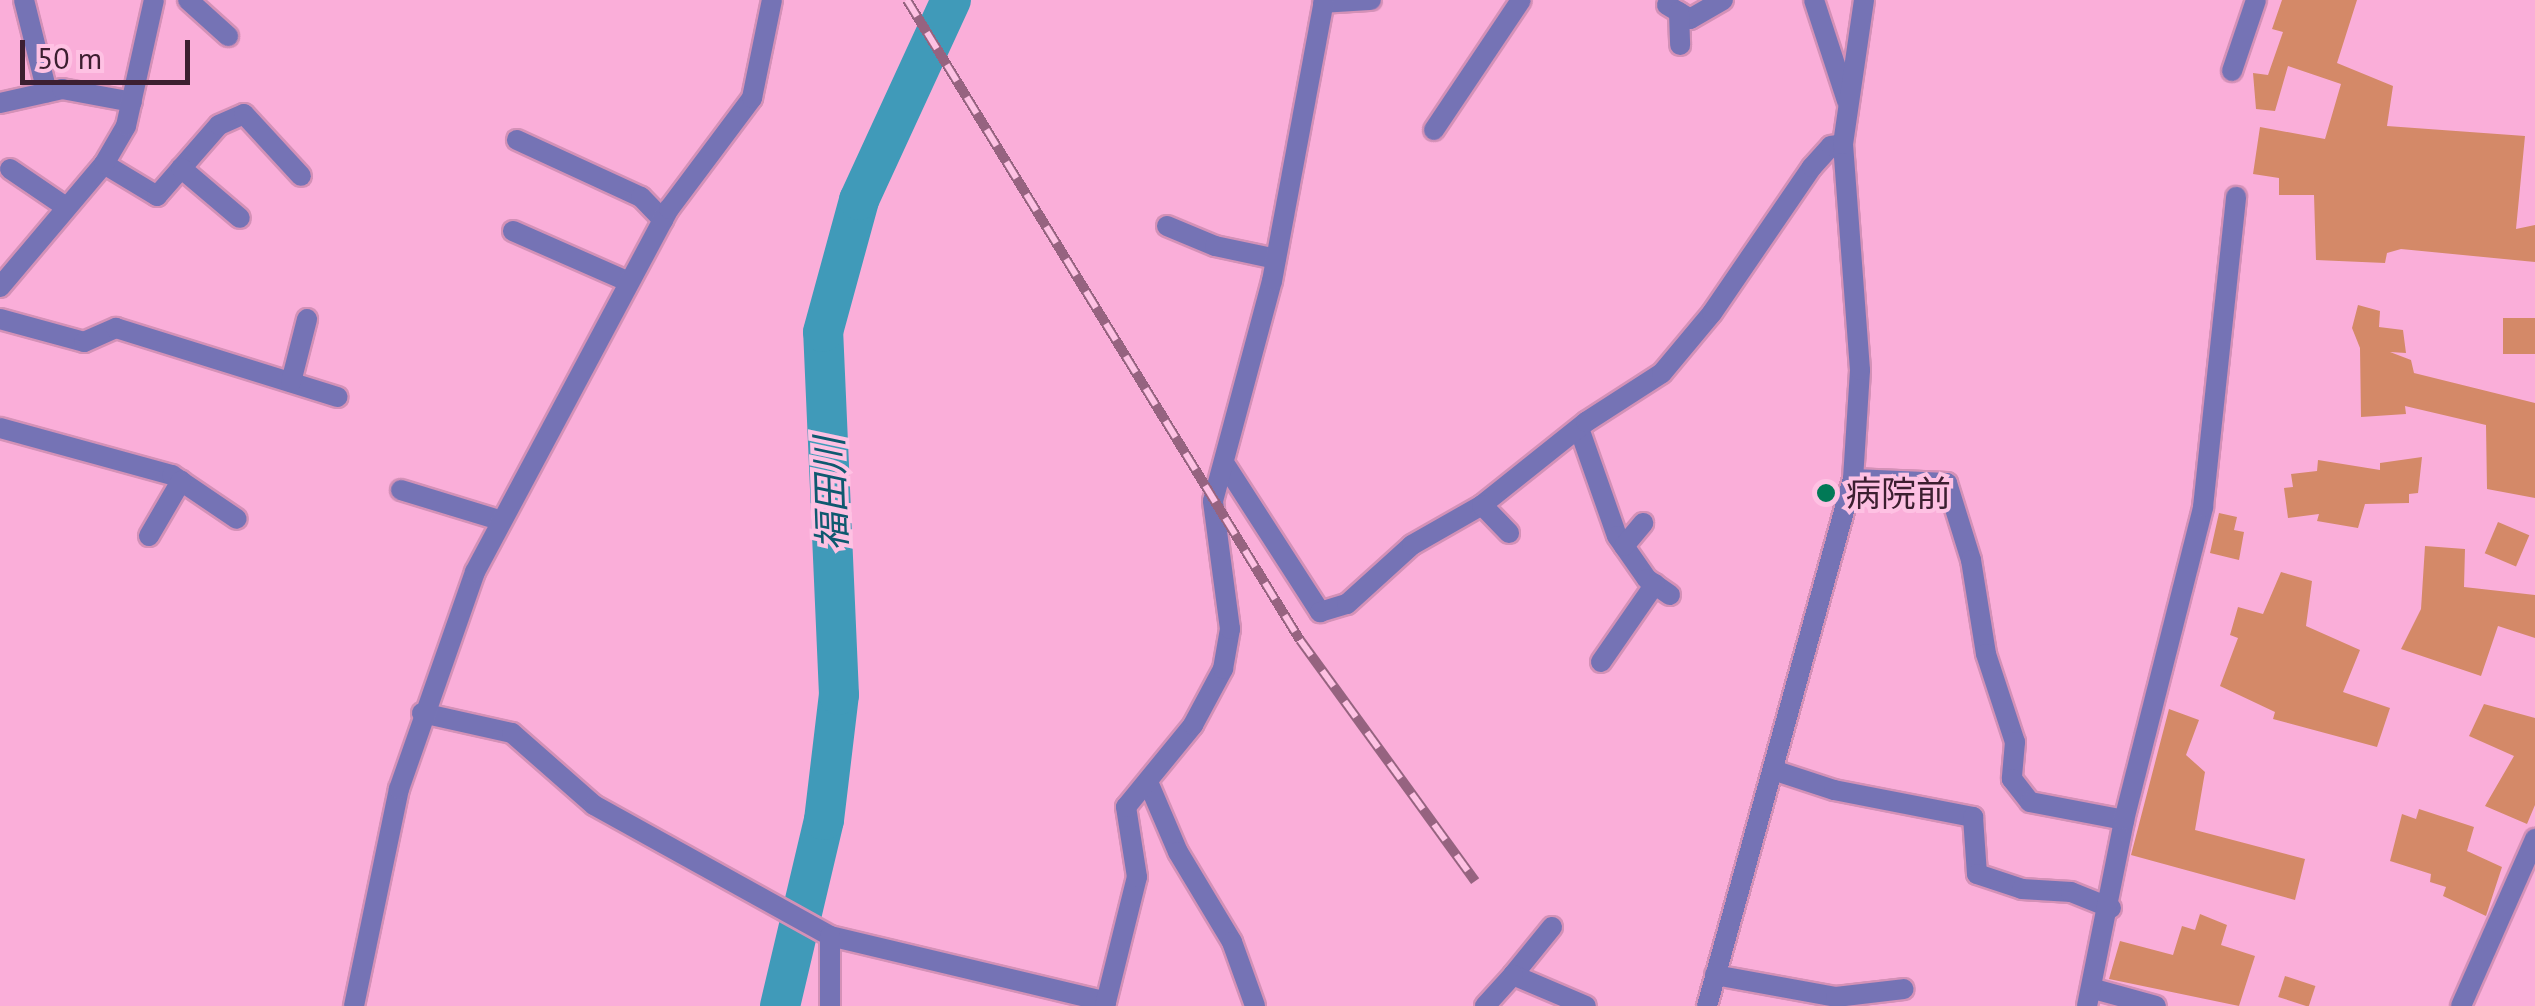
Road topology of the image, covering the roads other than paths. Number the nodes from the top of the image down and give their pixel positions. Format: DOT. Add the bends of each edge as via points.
graph roads {
  1 [pos="24,0"];
  2 [pos="154,0"];
  3 [pos="188,0"];
  4 [pos="772,0"];
  5 [pos="1371,0"];
  6 [pos="1521,0"];
  7 [pos="1724,0"];
  8 [pos="1814,0"];
  9 [pos="1864,0"];
  10 [pos="2256,0"];
  11 [pos="1323,1"];
  12 [pos="228,36"];
  13 [pos="1680,45"];
  14 [pos="2232,70"];
  15 [pos="48,92"];
  16 [pos="0,102"];
  17 [pos="132,102"];
  18 [pos="1848,103"];
  19 [pos="1434,130"];
  20 [pos="517,140"];
  21 [pos="1843,144"];
  22 [pos="104,164"];
  23 [pos="181,168"];
  24 [pos="10,169"];
  25 [pos="301,176"];
  26 [pos="2236,197"];
  27 [pos="66,207"];
  28 [pos="240,218"];
  29 [pos="662,220"];
  30 [pos="1167,226"];
  31 [pos="514,231"];
  32 [pos="1276,260"];
  33 [pos="629,282"];
  34 [pos="0,286"];
  35 [pos="0,319"];
  36 [pos="307,320"];
  37 [pos="291,382"];
  38 [pos="338,397"];
  39 [pos="0,428"];
  40 [pos="1580,430"];
  41 [pos="1226,466"];
  42 [pos="1853,478"];
  43 [pos="181,481"];
  44 [pos="400,490"];
  45 [pos="1482,505"];
  46 [pos="237,520"];
  47 [pos="498,520"];
  48 [pos="1643,523"];
  49 [pos="1509,533"];
  50 [pos="149,536"];
  51 [pos="1624,546"];
  52 [pos="1601,662"];
  53 [pos="422,714"];
  54 [pos="1776,770"];
  55 [pos="1148,782"];
  56 [pos="2124,820"];
  57 [pos="2533,847"];
  58 [pos="2111,908"];
  59 [pos="1552,927"];
  60 [pos="830,936"];
  61 [pos="1514,976"];
  62 [pos="1714,976"];
  63 [pos="1904,989"];
  64 [pos="2090,998"];
  65 [pos="1106,1004"];
  66 [pos="354,1006"];
  67 [pos="830,1006"];
  68 [pos="1254,1006"];
  69 [pos="1485,1006"];
  70 [pos="1586,1006"];
  71 [pos="1707,1006"];
  72 [pos="2156,1006"];
  73 [pos="2461,1006"];
  1 -- 15 [label="street"];
  2 -- 17 [label="street"];
  3 -- 12 [label="street"];
  4 -- 29 [label="street" via="752,98"];
  5 -- 11 [label="street"];
  6 -- 19 [label="street"];
  7 -- 13 [label="street" via="1690,19 1673,9"];
  8 -- 18 [label="street"];
  9 -- 18 [label="street"];
  10 -- 14 [label="street"];
  11 -- 32 [label="street"];
  15 -- 16 [label="street"];
  15 -- 17 [label="street"];
  17 -- 22 [label="street"];
  18 -- 21 [label="street"];
  20 -- 29 [label="street" via="640,197"];
  21 -- 40 [label="street" via="1831,146 1812,167 1680,354"];
  21 -- 42 [label="street" via="1860,370"];
  22 -- 23 [label="street" via="157,196"];
  22 -- 27 [label="street"];
  23 -- 25 [label="street" via="218,125 244,114"];
  23 -- 28 [label="street"];
  24 -- 27 [label="street"];
  26 -- 56 [label="street" via="2203,507"];
  27 -- 34 [label="street"];
  29 -- 33 [label="street"];
  30 -- 32 [label="street"];
  31 -- 33 [label="street"];
  32 -- 41 [label="street"];
  33 -- 47 [label="street"];
  35 -- 37 [label="street" via="84,342 116,328"];
  36 -- 37 [label="street"];
  37 -- 38 [label="street"];
  39 -- 43 [label="street"];
  40 -- 45 [label="street"];
  40 -- 51 [label="street" via="1595,484"];
  41 -- 45 [label="street" via="1320,612 1347,604 1412,545"];
  41 -- 55 [label="street" via="1213,501 1230,629 1223,670 1193,726"];
  42 -- 54 [label="street"];
  42 -- 56 [label="street" via="1947,483 1971,560 1986,654 2015,742 2012,779 2030,802"];
  43 -- 46 [label="street"];
  43 -- 50 [label="street"];
  44 -- 47 [label="street"];
  45 -- 49 [label="street"];
  47 -- 53 [label="street"];
  48 -- 51 [label="street"];
  51 -- 52 [label="street" via="1662,590"];
  53 -- 60 [label="street" via="512,733 594,805"];
  53 -- 66 [label="street" via="399,788"];
  54 -- 58 [label="street" via="1834,790 1973,817 1977,874 2022,888 2072,892"];
  54 -- 62 [label="street"];
  55 -- 65 [label="street" via="1126,807 1136,876"];
  55 -- 68 [label="street" via="1178,852 1232,942"];
  56 -- 58 [label="street"];
  57 -- 73 [label="street"];
  58 -- 64 [label="street"];
  59 -- 61 [label="street"];
  60 -- 65 [label="street"];
  60 -- 67 [label="street"];
  61 -- 69 [label="street"];
  61 -- 70 [label="street"];
  62 -- 63 [label="street" via="1836,997"];
  62 -- 71 [label="street"];
  64 -- 72 [label="street"];
}
